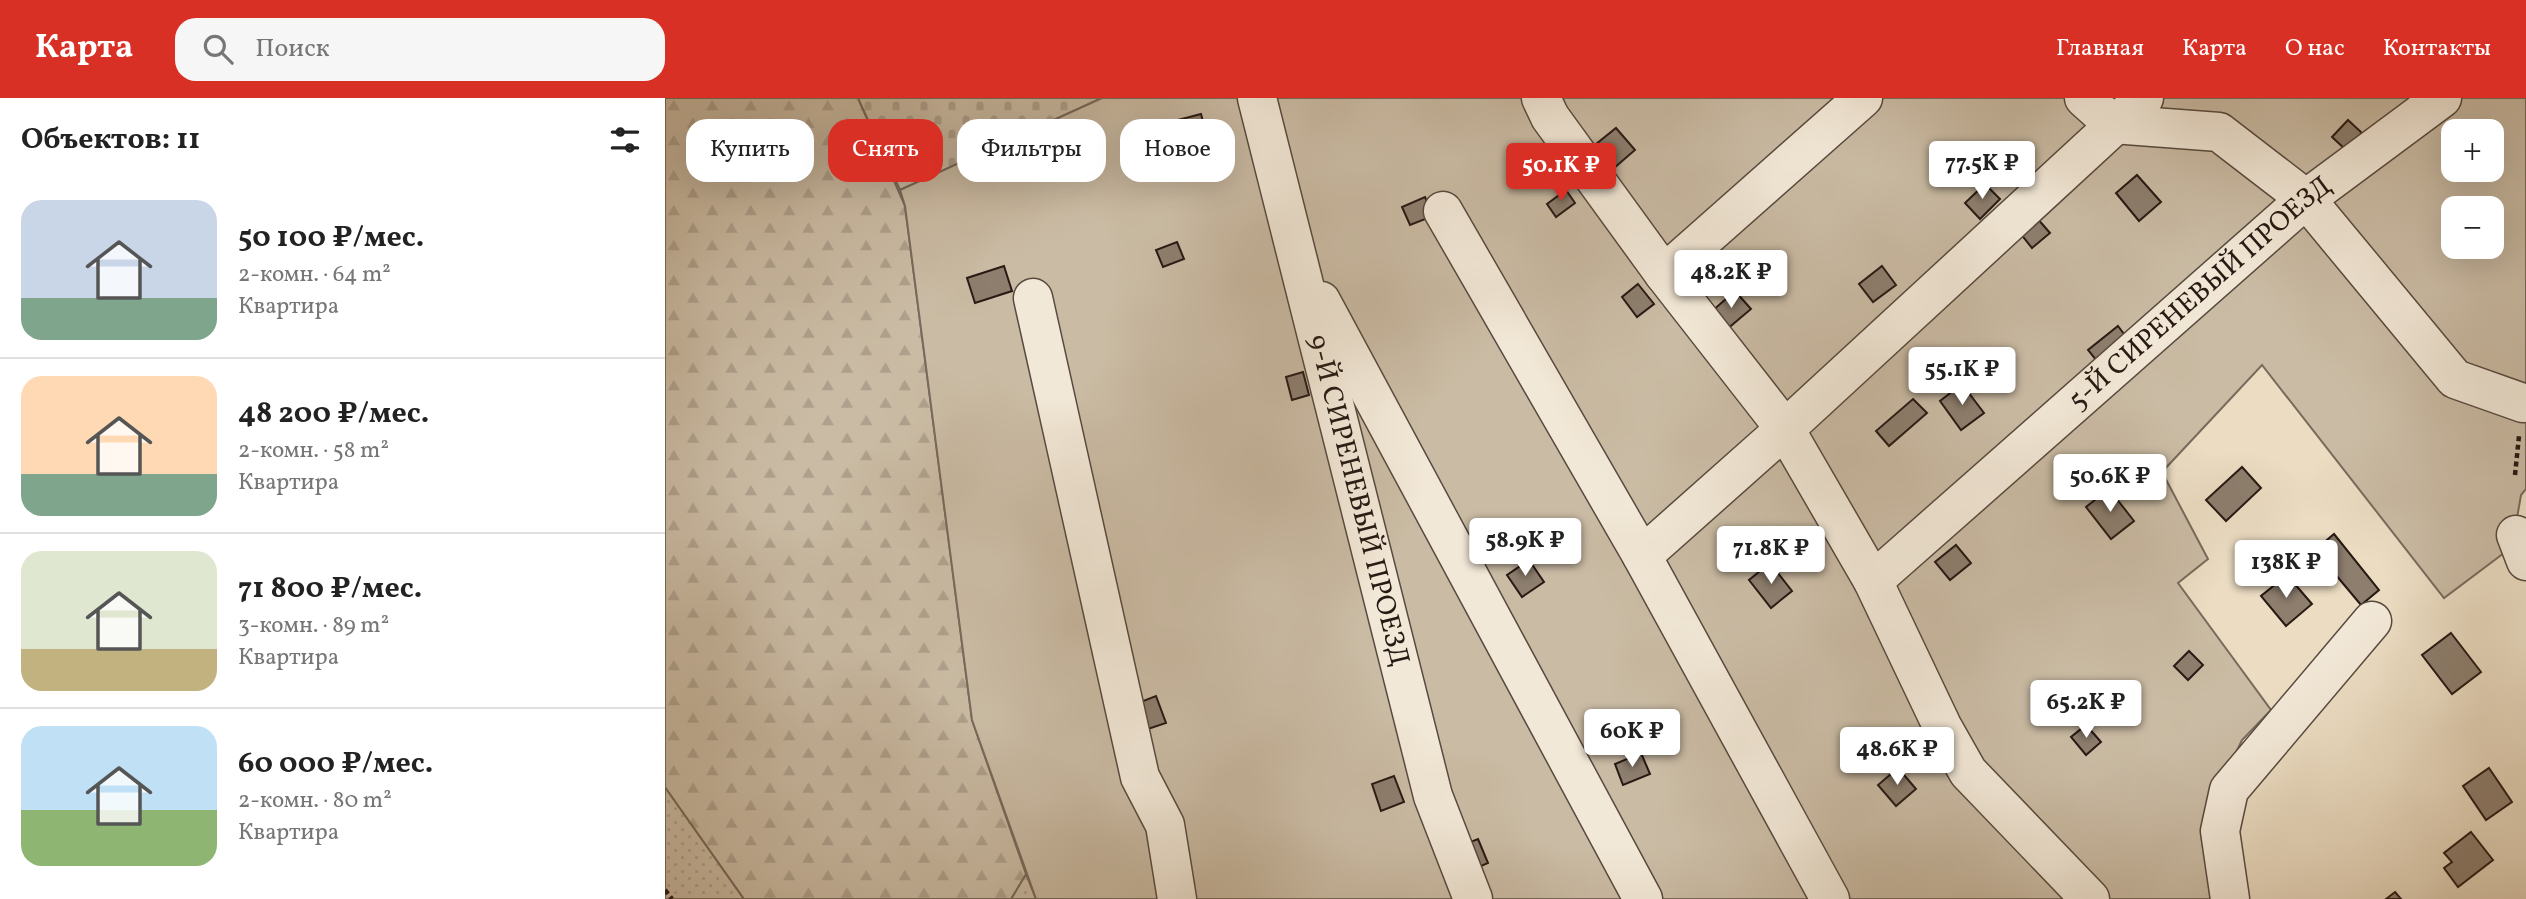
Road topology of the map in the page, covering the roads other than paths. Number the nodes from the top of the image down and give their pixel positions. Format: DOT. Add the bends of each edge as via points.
graph roads {
  1 [pos="1257,98"];
  2 [pos="1863,98"];
  3 [pos="2084,98"];
  4 [pos="2144,98"];
  5 [pos="2442,98"];
  6 [pos="1555,104"];
  7 [pos="2113,124"];
  8 [pos="2306,199"];
  9 [pos="1443,211"];
  10 [pos="1294,250"];
  11 [pos="1664,274"];
  12 [pos="1033,298"];
  13 [pos="2523,403"];
  14 [pos="1785,429"];
  15 [pos="1642,556"];
  16 [pos="1873,581"];
  17 [pos="2372,621"];
  18 [pos="1177,899"];
  19 [pos="1472,899"];
  20 [pos="1643,899"];
  21 [pos="1830,899"];
  22 [pos="2090,899"];
  23 [pos="2230,899"];
  1 -- 10 [label="street, 9-Й СИРЕНЕВЫЙ ПРОЕЗД"];
  2 -- 11 [label="street"];
  3 -- 7 [label="street"];
  4 -- 7 [label="street"];
  5 -- 8 [label="street, 5-Й СИРЕНЕВЫЙ ПРОЕЗД"];
  6 -- 11 [label="street"];
  7 -- 8 [label="street" via="2219,132"];
  7 -- 14 [label="street"];
  8 -- 13 [label="street" via="2455,379"];
  8 -- 16 [label="street, 5-Й СИРЕНЕВЫЙ ПРОЕЗД"];
  9 -- 15 [label="street"];
  10 -- 19 [label="street, 9-Й СИРЕНЕВЫЙ ПРОЕЗД" via="1433,796"];
  10 -- 20 [label="street"];
  11 -- 14 [label="street"];
  12 -- 18 [label="street" via="1140,777 1165,825"];
  14 -- 15 [label="street"];
  14 -- 16 [label="street"];
  15 -- 21 [label="street"];
  16 -- 22 [label="street" via="1968,772"];
  17 -- 23 [label="street" via="2229,790 2220,831"];
}
